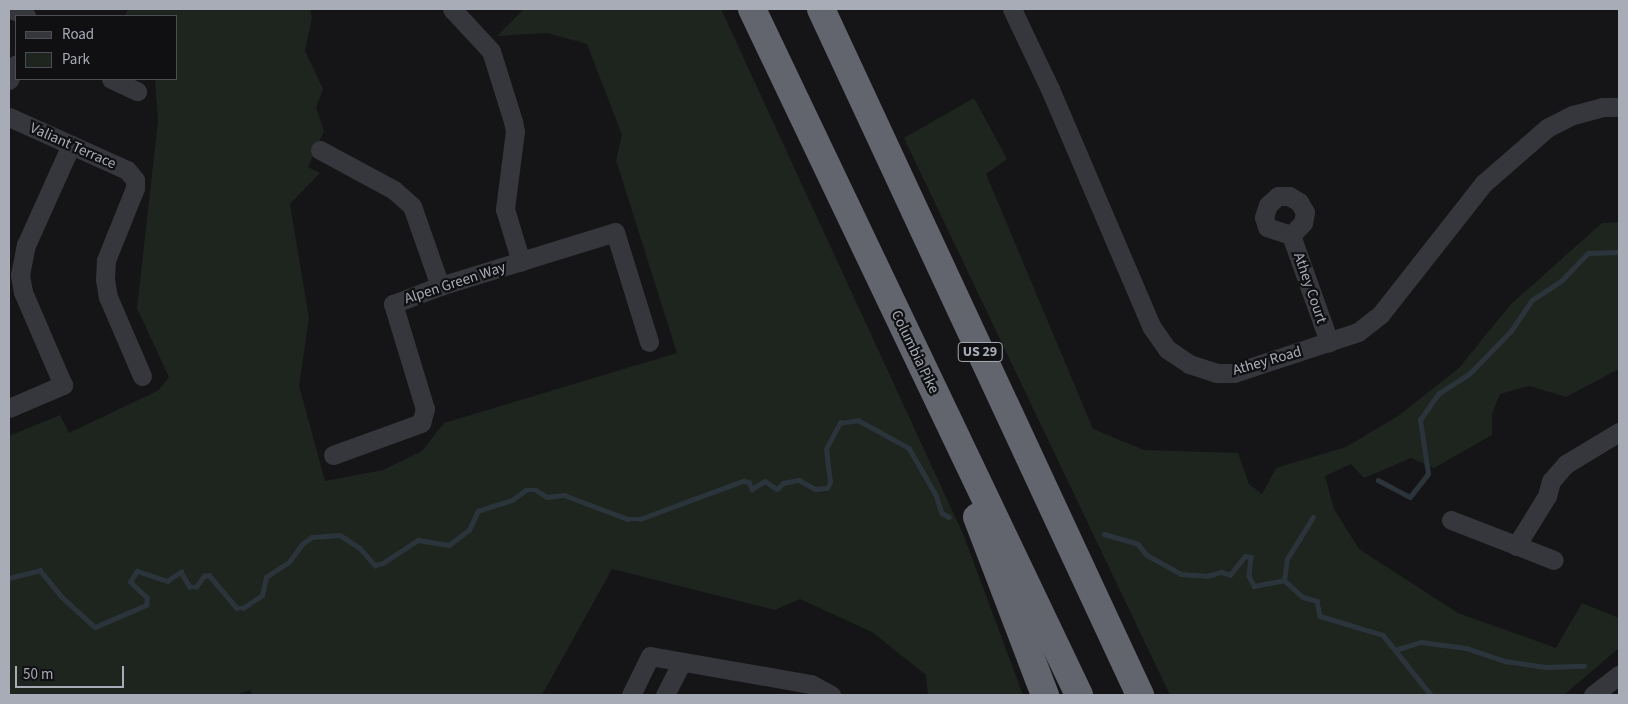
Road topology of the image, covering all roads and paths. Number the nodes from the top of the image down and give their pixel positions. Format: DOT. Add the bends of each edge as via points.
graph roads {
  1 [pos="11,9"];
  2 [pos="452,9"];
  3 [pos="752,9"];
  4 [pos="821,9"];
  5 [pos="1012,9"];
  6 [pos="24,15"];
  7 [pos="15,66"];
  8 [pos="9,80"];
  9 [pos="113,80"];
  10 [pos="137,91"];
  11 [pos="1619,107"];
  12 [pos="9,117"];
  13 [pos="71,145"];
  14 [pos="320,150"];
  15 [pos="1291,235"];
  16 [pos="521,262"];
  17 [pos="440,286"];
  18 [pos="890,302"];
  19 [pos="649,342"];
  20 [pos="1329,342"];
  21 [pos="142,376"];
  22 [pos="9,408"];
  23 [pos="1619,432"];
  24 [pos="333,455"];
  25 [pos="1450,520"];
  26 [pos="1516,546"];
  27 [pos="1554,560"];
  28 [pos="682,662"];
  29 [pos="1619,675"];
  30 [pos="631,695"];
  31 [pos="665,695"];
  32 [pos="831,695"];
  33 [pos="1045,695"];
  34 [pos="1079,695"];
  35 [pos="1140,695"];
  36 [pos="1593,695"];
  1 -- 6 [label="street"];
  2 -- 16 [label="street" via="491,51 513,121 515,132 505,209"];
  3 -- 18 [label="highway, Columbia Pike"];
  4 -- 35 [label="highway, US 29"];
  5 -- 20 [label="street, Athey Road" via="1050,89 1151,326 1167,349 1189,364 1216,373 1234,372"];
  7 -- 8 [label="street"];
  9 -- 10 [label="street"];
  11 -- 20 [label="street, Athey Road" via="1602,107 1573,115 1547,128 1476,190 1380,315 1358,332"];
  12 -- 13 [label="street, Valiant Terrace"];
  13 -- 21 [label="street, Valiant Terrace" via="127,170 135,180 106,260 105,279 108,297"];
  13 -- 22 [label="street" via="26,245 20,275 23,292 63,385"];
  14 -- 17 [label="street" via="394,190 412,206"];
  15 -- 20 [label="street, Athey Court"];
  16 -- 17 [label="street, Alpen Green Way"];
  16 -- 19 [label="street, Alpen Green Way" via="615,232"];
  17 -- 24 [label="street, Alpen Green Way" via="392,304 425,409 421,423"];
  18 -- 33 [label="highway"];
  18 -- 34 [label="highway, Columbia Pike"];
  23 -- 26 [label="street" via="1566,464 1551,480 1547,496"];
  25 -- 26 [label="street"];
  26 -- 27 [label="street"];
  28 -- 30 [label="street" via="650,656"];
  28 -- 31 [label="street"];
  28 -- 32 [label="street" via="811,684"];
  29 -- 36 [label="street"];
}
